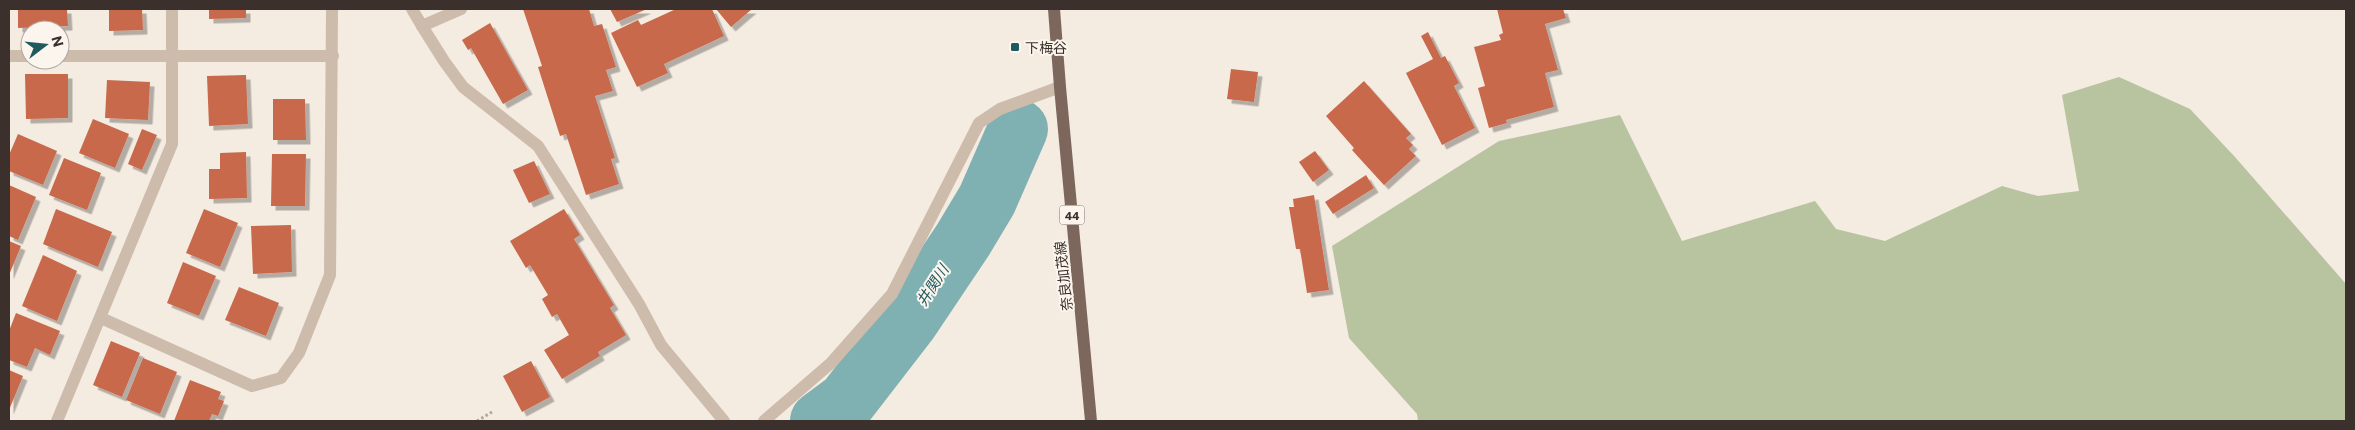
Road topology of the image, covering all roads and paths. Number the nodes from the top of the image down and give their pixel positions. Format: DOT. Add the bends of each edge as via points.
graph roads {
  1 [pos="172,9"];
  2 [pos="332,9"];
  3 [pos="412,9"];
  4 [pos="461,9"];
  5 [pos="1054,9"];
  6 [pos="422,26"];
  7 [pos="172,55"];
  8 [pos="70,56"];
  9 [pos="333,56"];
  10 [pos="1060,87"];
  11 [pos="101,318"];
  12 [pos="492,412"];
  13 [pos="56,421"];
  14 [pos="477,421"];
  15 [pos="724,421"];
  16 [pos="764,421"];
  17 [pos="1092,421"];
  1 -- 7 [label="street"];
  2 -- 9 [label="street"];
  3 -- 6 [label="street"];
  4 -- 6 [label="street"];
  5 -- 10 [label="main road, 奈良加茂線 / 44"];
  6 -- 15 [label="street" via="463,87 538,146 640,304 661,345"];
  7 -- 8 [label="street"];
  7 -- 9 [label="street"];
  7 -- 11 [label="street" via="172,144"];
  9 -- 11 [label="street" via="330,275 299,354 281,378 252,386"];
  10 -- 16 [label="street" via="1000,109 979,123 892,294 831,363"];
  10 -- 17 [label="main road, 奈良加茂線 / 44"];
  11 -- 13 [label="street"];
  12 -- 14 [label="path"];
}
